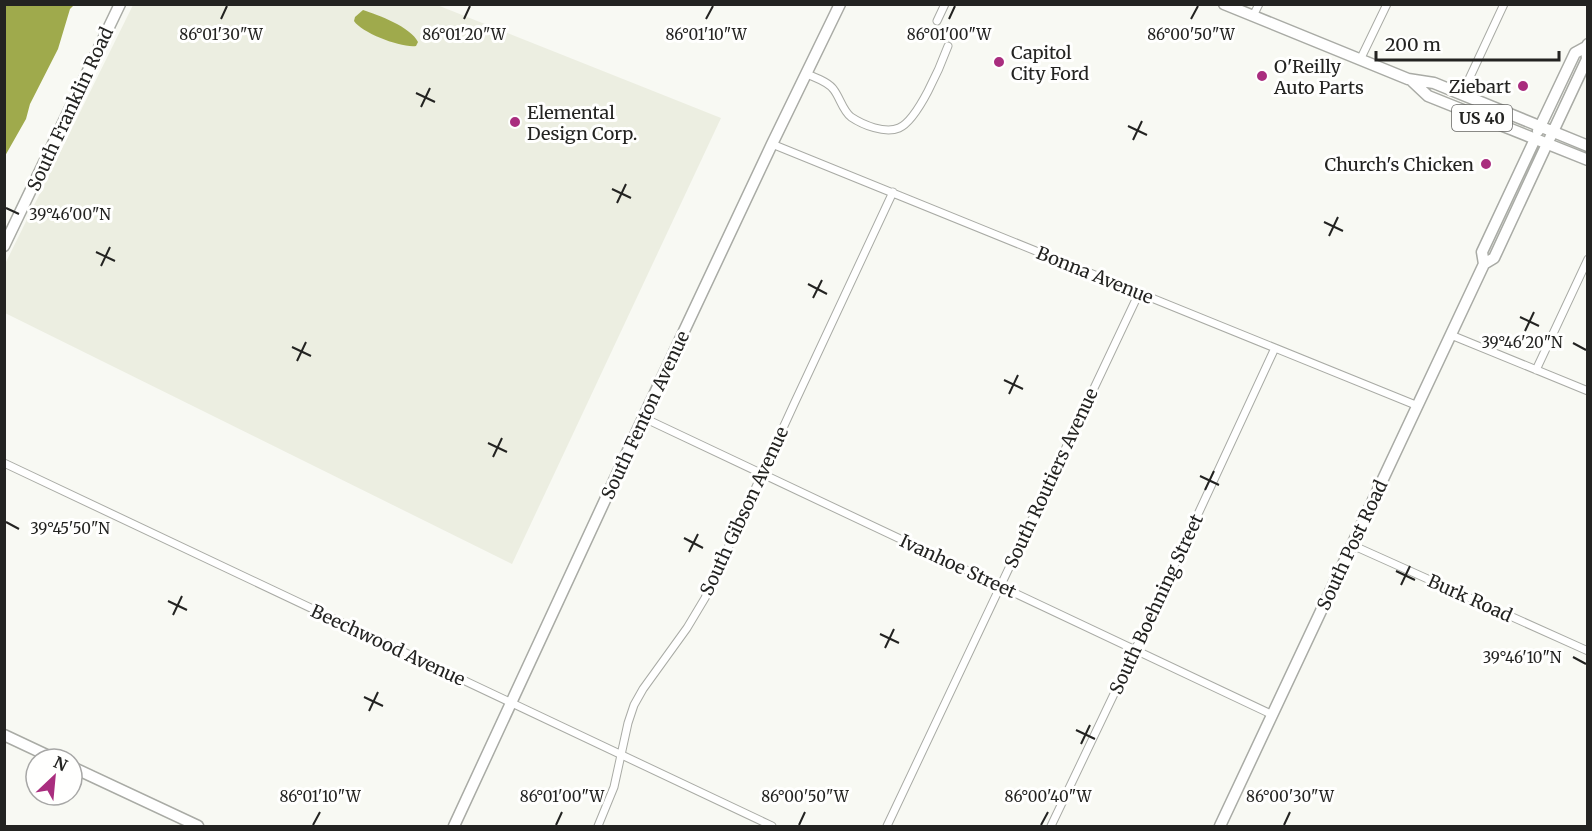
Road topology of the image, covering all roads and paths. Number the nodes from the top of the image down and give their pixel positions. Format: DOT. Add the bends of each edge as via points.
graph roads {
  1 [pos="120,4"];
  2 [pos="840,4"];
  3 [pos="945,4"];
  4 [pos="1224,4"];
  5 [pos="1259,4"];
  6 [pos="1387,4"];
  7 [pos="1504,4"];
  8 [pos="1253,16"];
  9 [pos="937,21"];
  10 [pos="948,46"];
  11 [pos="1587,46"];
  12 [pos="1360,60"];
  13 [pos="807,74"];
  14 [pos="1411,80"];
  15 [pos="1462,94"];
  16 [pos="1542,134"];
  17 [pos="772,144"];
  18 [pos="1587,146"];
  19 [pos="1587,160"];
  20 [pos="893,192"];
  21 [pos="4,246"];
  22 [pos="1587,259"];
  23 [pos="1484,264"];
  24 [pos="1139,292"];
  25 [pos="1451,335"];
  26 [pos="1275,348"];
  27 [pos="1536,370"];
  28 [pos="1587,391"];
  29 [pos="1418,406"];
  30 [pos="644,418"];
  31 [pos="4,463"];
  32 [pos="761,474"];
  33 [pos="1352,545"];
  34 [pos="1000,586"];
  35 [pos="1135,650"];
  36 [pos="1587,651"];
  37 [pos="511,703"];
  38 [pos="1273,715"];
  39 [pos="4,735"];
  40 [pos="30,747"];
  41 [pos="621,755"];
  42 [pos="84,773"];
  43 [pos="198,826"];
  44 [pos="454,826"];
  45 [pos="598,826"];
  46 [pos="772,826"];
  47 [pos="887,826"];
  48 [pos="1051,826"];
  49 [pos="1220,826"];
  1 -- 21 [label="main road, South Franklin Road"];
  2 -- 13 [label="main road, South Fenton Avenue"];
  3 -- 9 [label="street"];
  4 -- 8 [label="main road, US 40"];
  5 -- 8 [label="street"];
  6 -- 12 [label="street"];
  7 -- 15 [label="street"];
  8 -- 12 [label="main road, US 40"];
  10 -- 13 [label="street" via="921,103 908,122 895,130 873,127 852,117 833,87"];
  11 -- 16 [label="main road" via="1575,53"];
  12 -- 14 [label="main road, US 40"];
  13 -- 17 [label="main road, South Fenton Avenue"];
  14 -- 15 [label="main road, US 40" via="1434,83"];
  14 -- 16 [label="main road, US 40" via="1428,96"];
  15 -- 16 [label="main road, US 40"];
  16 -- 18 [label="main road, US 40"];
  16 -- 19 [label="main road, US 40"];
  16 -- 23 [label="main road, South Post Road" via="1482,252"];
  16 -- 23 [label="main road, South Post Road" via="1506,218 1508,227 1494,258"];
  17 -- 20 [label="street, Bonna Avenue"];
  17 -- 30 [label="main road, South Fenton Avenue"];
  20 -- 24 [label="street, Bonna Avenue"];
  20 -- 32 [label="street, South Gibson Avenue"];
  22 -- 27 [label="street"];
  23 -- 25 [label="main road, South Post Road"];
  24 -- 26 [label="street, Bonna Avenue"];
  24 -- 34 [label="street, South Routiers Avenue"];
  25 -- 27 [label="street"];
  25 -- 29 [label="main road, South Post Road"];
  26 -- 29 [label="street, Bonna Avenue"];
  26 -- 35 [label="street, South Boehning Street"];
  27 -- 28 [label="street"];
  29 -- 33 [label="main road, South Post Road"];
  30 -- 32 [label="street, Ivanhoe Street"];
  30 -- 37 [label="main road, South Fenton Avenue"];
  31 -- 37 [label="street, Beechwood Avenue"];
  32 -- 34 [label="street, Ivanhoe Street"];
  32 -- 41 [label="street, South Gibson Avenue" via="702,604 636,702"];
  33 -- 36 [label="street, Burk Road"];
  33 -- 38 [label="main road, South Post Road"];
  34 -- 35 [label="street, Ivanhoe Street"];
  34 -- 47 [label="street, South Routiers Avenue"];
  35 -- 38 [label="street, Ivanhoe Street"];
  35 -- 48 [label="street, South Boehning Street"];
  37 -- 41 [label="street, Beechwood Avenue"];
  37 -- 44 [label="main road, South Fenton Avenue"];
  38 -- 49 [label="main road, South Post Road"];
  39 -- 40 [label="main road"];
  41 -- 45 [label="street, South Gibson Avenue"];
  41 -- 46 [label="street, Beechwood Avenue"];
  42 -- 43 [label="main road"];
}
